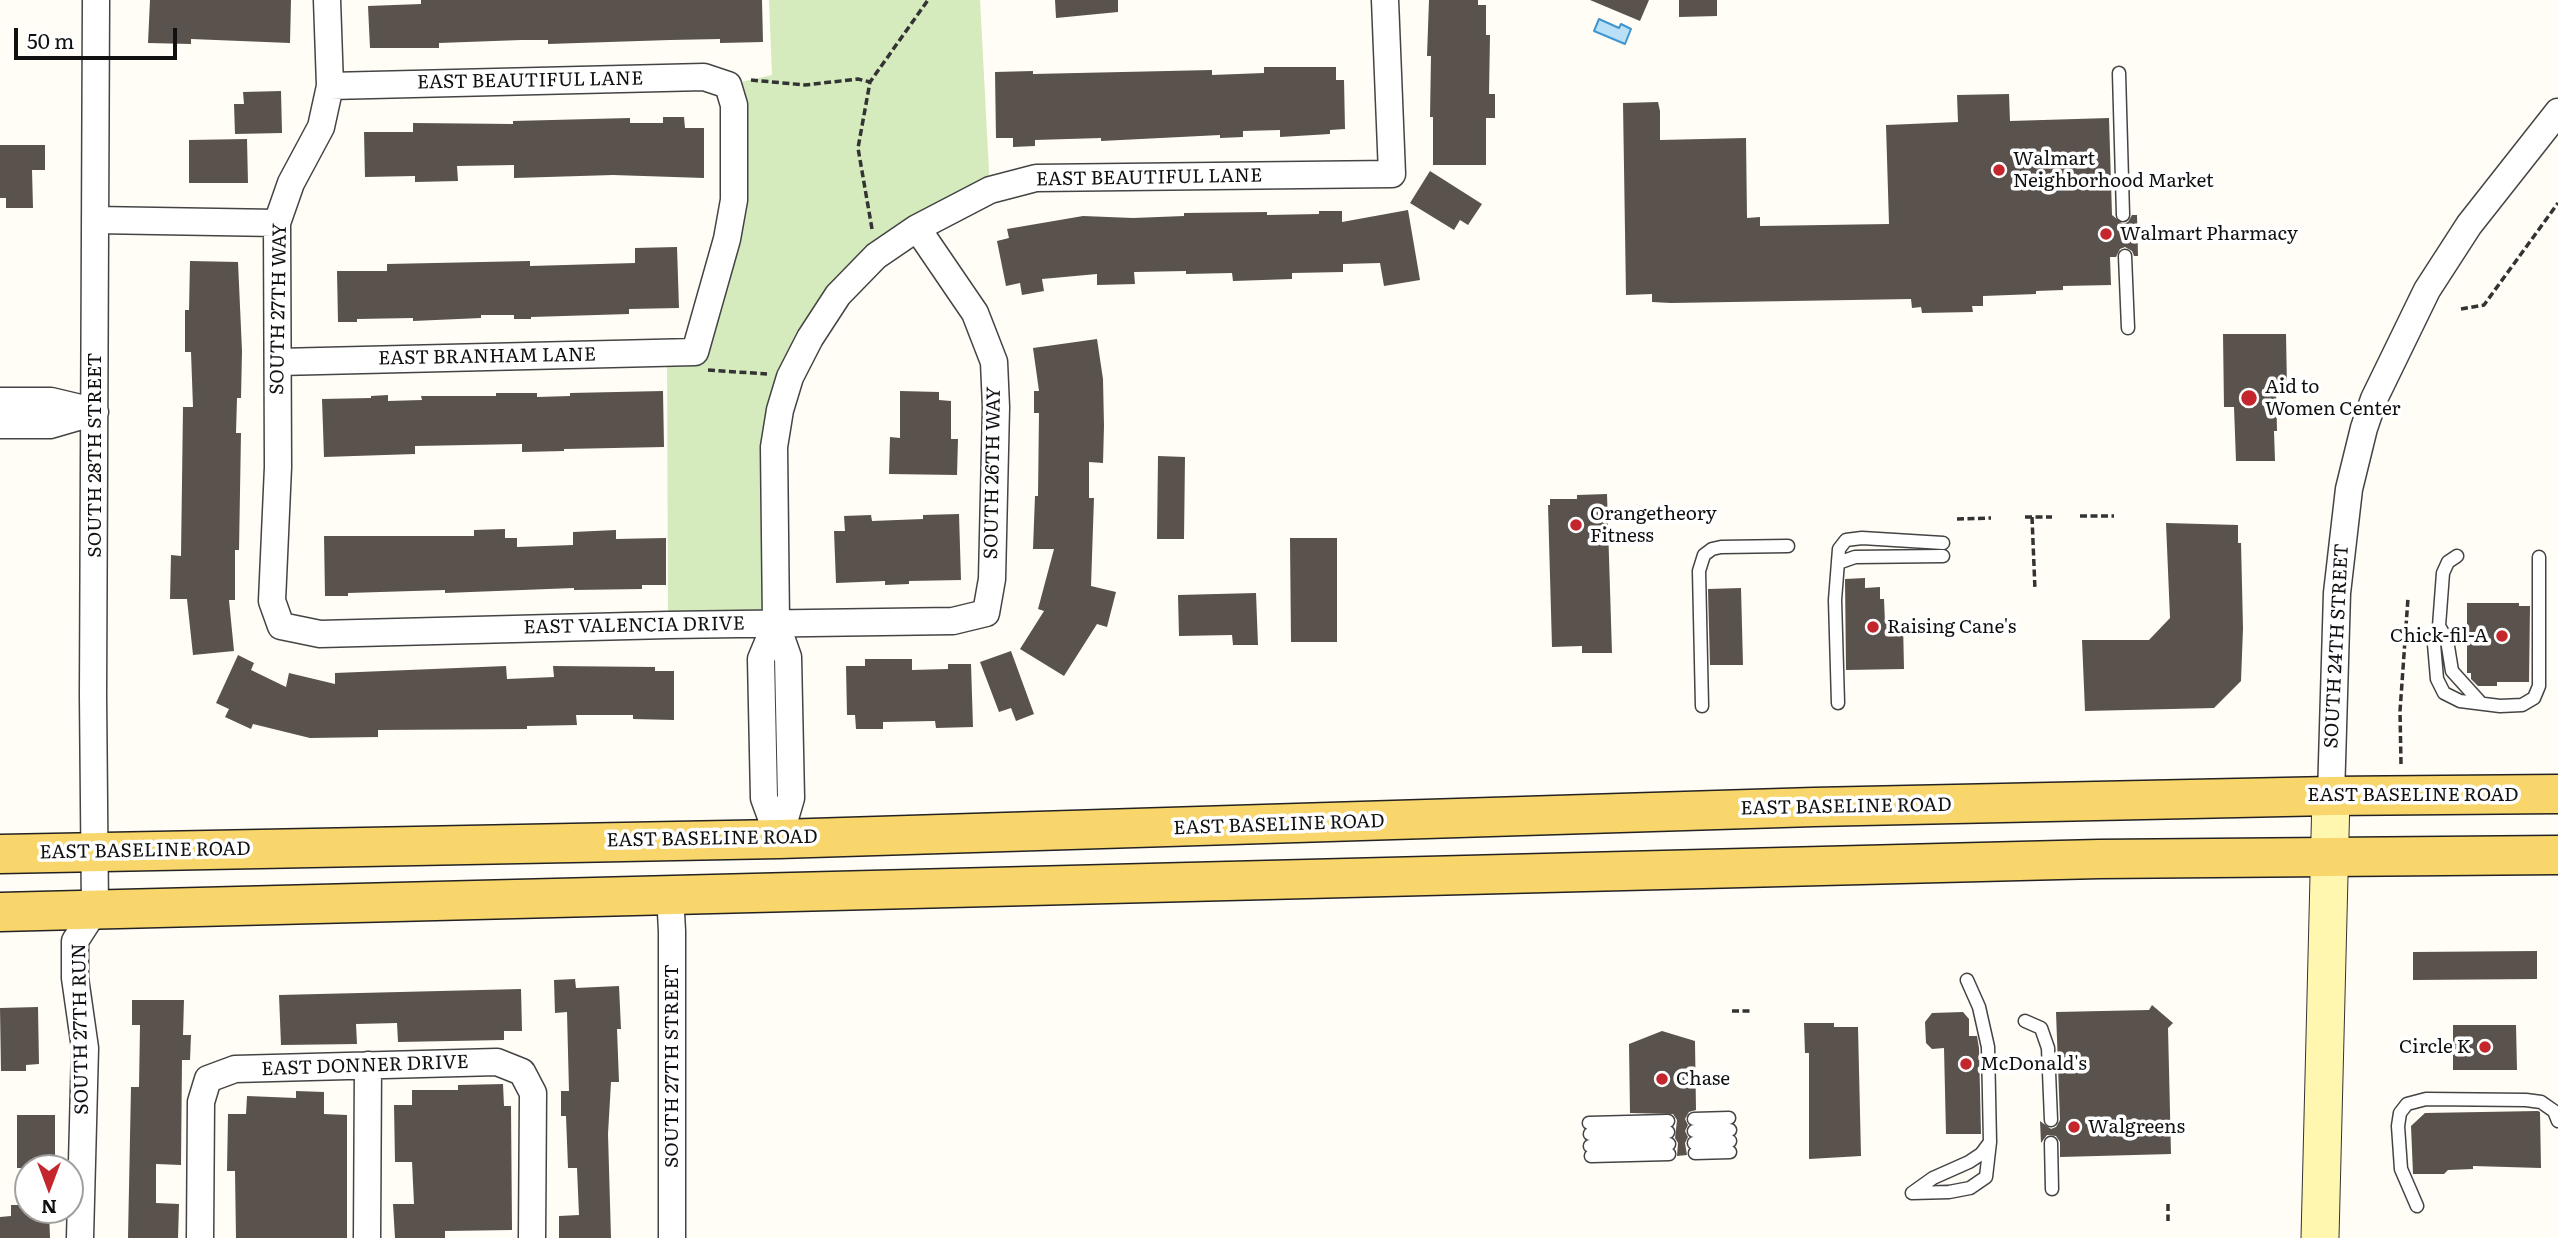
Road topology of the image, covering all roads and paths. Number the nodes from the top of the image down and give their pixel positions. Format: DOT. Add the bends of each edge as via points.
graph roads {
  1 [pos="96,0"];
  2 [pos="327,0"];
  3 [pos="928,0"];
  4 [pos="1385,0"];
  5 [pos="2119,73"];
  6 [pos="870,82"];
  7 [pos="728,85"];
  8 [pos="330,86"];
  9 [pos="2558,112"];
  10 [pos="2558,203"];
  11 [pos="2123,215"];
  12 [pos="95,220"];
  13 [pos="277,223"];
  14 [pos="916,228"];
  15 [pos="876,256"];
  16 [pos="2125,256"];
  17 [pos="2461,309"];
  18 [pos="2128,328"];
  19 [pos="695,352"];
  20 [pos="279,362"];
  21 [pos="790,377"];
  22 [pos="0,401"];
  23 [pos="95,412"];
  24 [pos="0,425"];
  25 [pos="2080,516"];
  26 [pos="2114,516"];
  27 [pos="2025,517"];
  28 [pos="2032,517"];
  29 [pos="2052,517"];
  30 [pos="1992,518"];
  31 [pos="1957,519"];
  32 [pos="1788,546"];
  33 [pos="2457,556"];
  34 [pos="2539,557"];
  35 [pos="1839,563"];
  36 [pos="2035,590"];
  37 [pos="2408,598"];
  38 [pos="986,613"];
  39 [pos="776,623"];
  40 [pos="281,626"];
  41 [pos="2439,626"];
  42 [pos="2480,702"];
  43 [pos="1838,703"];
  44 [pos="1702,706"];
  45 [pos="2401,764"];
  46 [pos="2558,794"];
  47 [pos="2330,796"];
  48 [pos="1674,811"];
  49 [pos="1233,827"];
  50 [pos="779,838"];
  51 [pos="613,841"];
  52 [pos="93,852"];
  53 [pos="0,854"];
  54 [pos="2558,855"];
  55 [pos="2329,857"];
  56 [pos="1676,870"];
  57 [pos="1233,881"];
  58 [pos="846,891"];
  59 [pos="670,894"];
  60 [pos="95,910"];
  61 [pos="0,912"];
  62 [pos="1967,980"];
  63 [pos="1731,1011"];
  64 [pos="1752,1011"];
  65 [pos="2025,1021"];
  66 [pos="368,1065"];
  67 [pos="2051,1120"];
  68 [pos="2558,1121"];
  69 [pos="1730,1135"];
  70 [pos="1668,1138"];
  71 [pos="1990,1142"];
  72 [pos="2051,1143"];
  73 [pos="2052,1189"];
  74 [pos="2168,1204"];
  75 [pos="2417,1206"];
  76 [pos="2168,1221"];
  77 [pos="80,1238"];
  78 [pos="200,1238"];
  79 [pos="367,1238"];
  80 [pos="532,1238"];
  81 [pos="672,1238"];
  82 [pos="2320,1238"];
  1 -- 12 [label="street, SOUTH 28TH STREET"];
  2 -- 8 [label="street, SOUTH 27TH WAY"];
  3 -- 6 [label="path"];
  4 -- 14 [label="street, EAST BEAUTIFUL LANE" via="1392,174 1036,178 989,190"];
  5 -- 11 [label="lane"];
  6 -- 7 [label="path" via="858,79 805,85 752,80"];
  6 -- 15 [label="path" via="858,148"];
  7 -- 8 [label="street, EAST BEAUTIFUL LANE" via="704,76"];
  7 -- 19 [label="street" via="734,105 733,200 727,239"];
  8 -- 13 [label="street, SOUTH 27TH WAY" via="321,127 291,183"];
  9 -- 47 [label="street, SOUTH 24TH STREET" via="2469,225 2427,290 2364,428 2349,489 2337,593"];
  10 -- 17 [label="path" via="2484,305"];
  12 -- 13 [label="street"];
  12 -- 23 [label="street, SOUTH 28TH STREET"];
  13 -- 20 [label="street, SOUTH 27TH WAY"];
  14 -- 15 [label="street"];
  14 -- 38 [label="street, SOUTH 26TH WAY" via="975,313 994,362 992,579"];
  15 -- 21 [label="street" via="838,295"];
  16 -- 18 [label="lane"];
  19 -- 20 [label="street, EAST BRANHAM LANE"];
  19 -- 21 [label="path" via="702,370"];
  20 -- 40 [label="street, SOUTH 27TH WAY" via="272,601"];
  21 -- 39 [label="street" via="774,447"];
  22 -- 23 [label="street" via="51,401"];
  23 -- 24 [label="street" via="50,425"];
  23 -- 52 [label="street, SOUTH 28TH STREET"];
  25 -- 26 [label="path"];
  27 -- 28 [label="path"];
  28 -- 29 [label="path"];
  28 -- 36 [label="path"];
  30 -- 31 [label="path"];
  32 -- 44 [label="lane" via="1721,547 1704,555 1699,571"];
  33 -- 41 [label="lane" via="2443,573"];
  34 -- 42 [label="lane" via="2539,686 2534,698 2522,705"];
  35 -- 35 [label="lane" via="1839,548 1846,540 1862,538 1943,550 1856,557"];
  35 -- 43 [label="lane" via="1835,600"];
  37 -- 45 [label="path"];
  38 -- 39 [label="street, EAST VALENCIA DRIVE" via="953,621"];
  39 -- 40 [label="street, EAST VALENCIA DRIVE" via="320,635"];
  39 -- 50 [label="street" via="761,659 764,798"];
  41 -- 42 [label="lane" via="2447,639 2452,671"];
  41 -- 42 [label="lane" via="2434,644 2437,679 2444,693 2460,701"];
  46 -- 47 [label="main road, EAST BASELINE ROAD"];
  47 -- 48 [label="main road, EAST BASELINE ROAD"];
  47 -- 55 [label="main road, SOUTH 24TH STREET"];
  48 -- 49 [label="main road, EAST BASELINE ROAD"];
  48 -- 56 [label="main road"];
  49 -- 50 [label="main road, EAST BASELINE ROAD"];
  49 -- 57 [label="main road"];
  50 -- 51 [label="main road, EAST BASELINE ROAD"];
  50 -- 58 [label="main road" via="804,868"];
  50 -- 59 [label="main road" via="765,859 756,863 682,871 673,879"];
  51 -- 52 [label="main road, EAST BASELINE ROAD"];
  51 -- 59 [label="main road" via="643,858"];
  52 -- 53 [label="main road, EAST BASELINE ROAD"];
  52 -- 60 [label="street, SOUTH 28TH STREET"];
  54 -- 55 [label="main road"];
  55 -- 56 [label="main road"];
  55 -- 82 [label="main road, SOUTH 24TH STREET"];
  56 -- 57 [label="main road"];
  57 -- 58 [label="main road"];
  58 -- 59 [label="main road"];
  59 -- 60 [label="main road"];
  59 -- 81 [label="street, SOUTH 27TH STREET"];
  60 -- 61 [label="main road"];
  60 -- 77 [label="street, SOUTH 27TH RUN" via="75,941 85,1048"];
  62 -- 71 [label="lane" via="1989,1047"];
  63 -- 64 [label="path"];
  65 -- 67 [label="lane" via="2041,1028 2048,1048"];
  66 -- 78 [label="street, EAST DONNER DRIVE" via="235,1069 208,1079 201,1102"];
  66 -- 79 [label="street"];
  66 -- 80 [label="street, EAST DONNER DRIVE" via="497,1062 522,1072 533,1093"];
  68 -- 75 [label="lane" via="2554,1111 2541,1102 2526,1100 2426,1099 2407,1104 2398,1126 2401,1169"];
  69 -- 69 [label="lane" via="1694,1137"];
  70 -- 70 [label="lane" via="1590,1140"];
  71 -- 71 [label="lane" via="1982,1182 1949,1192 1912,1193 1975,1158"];
  72 -- 73 [label="lane"];
  74 -- 76 [label="path"];
}
